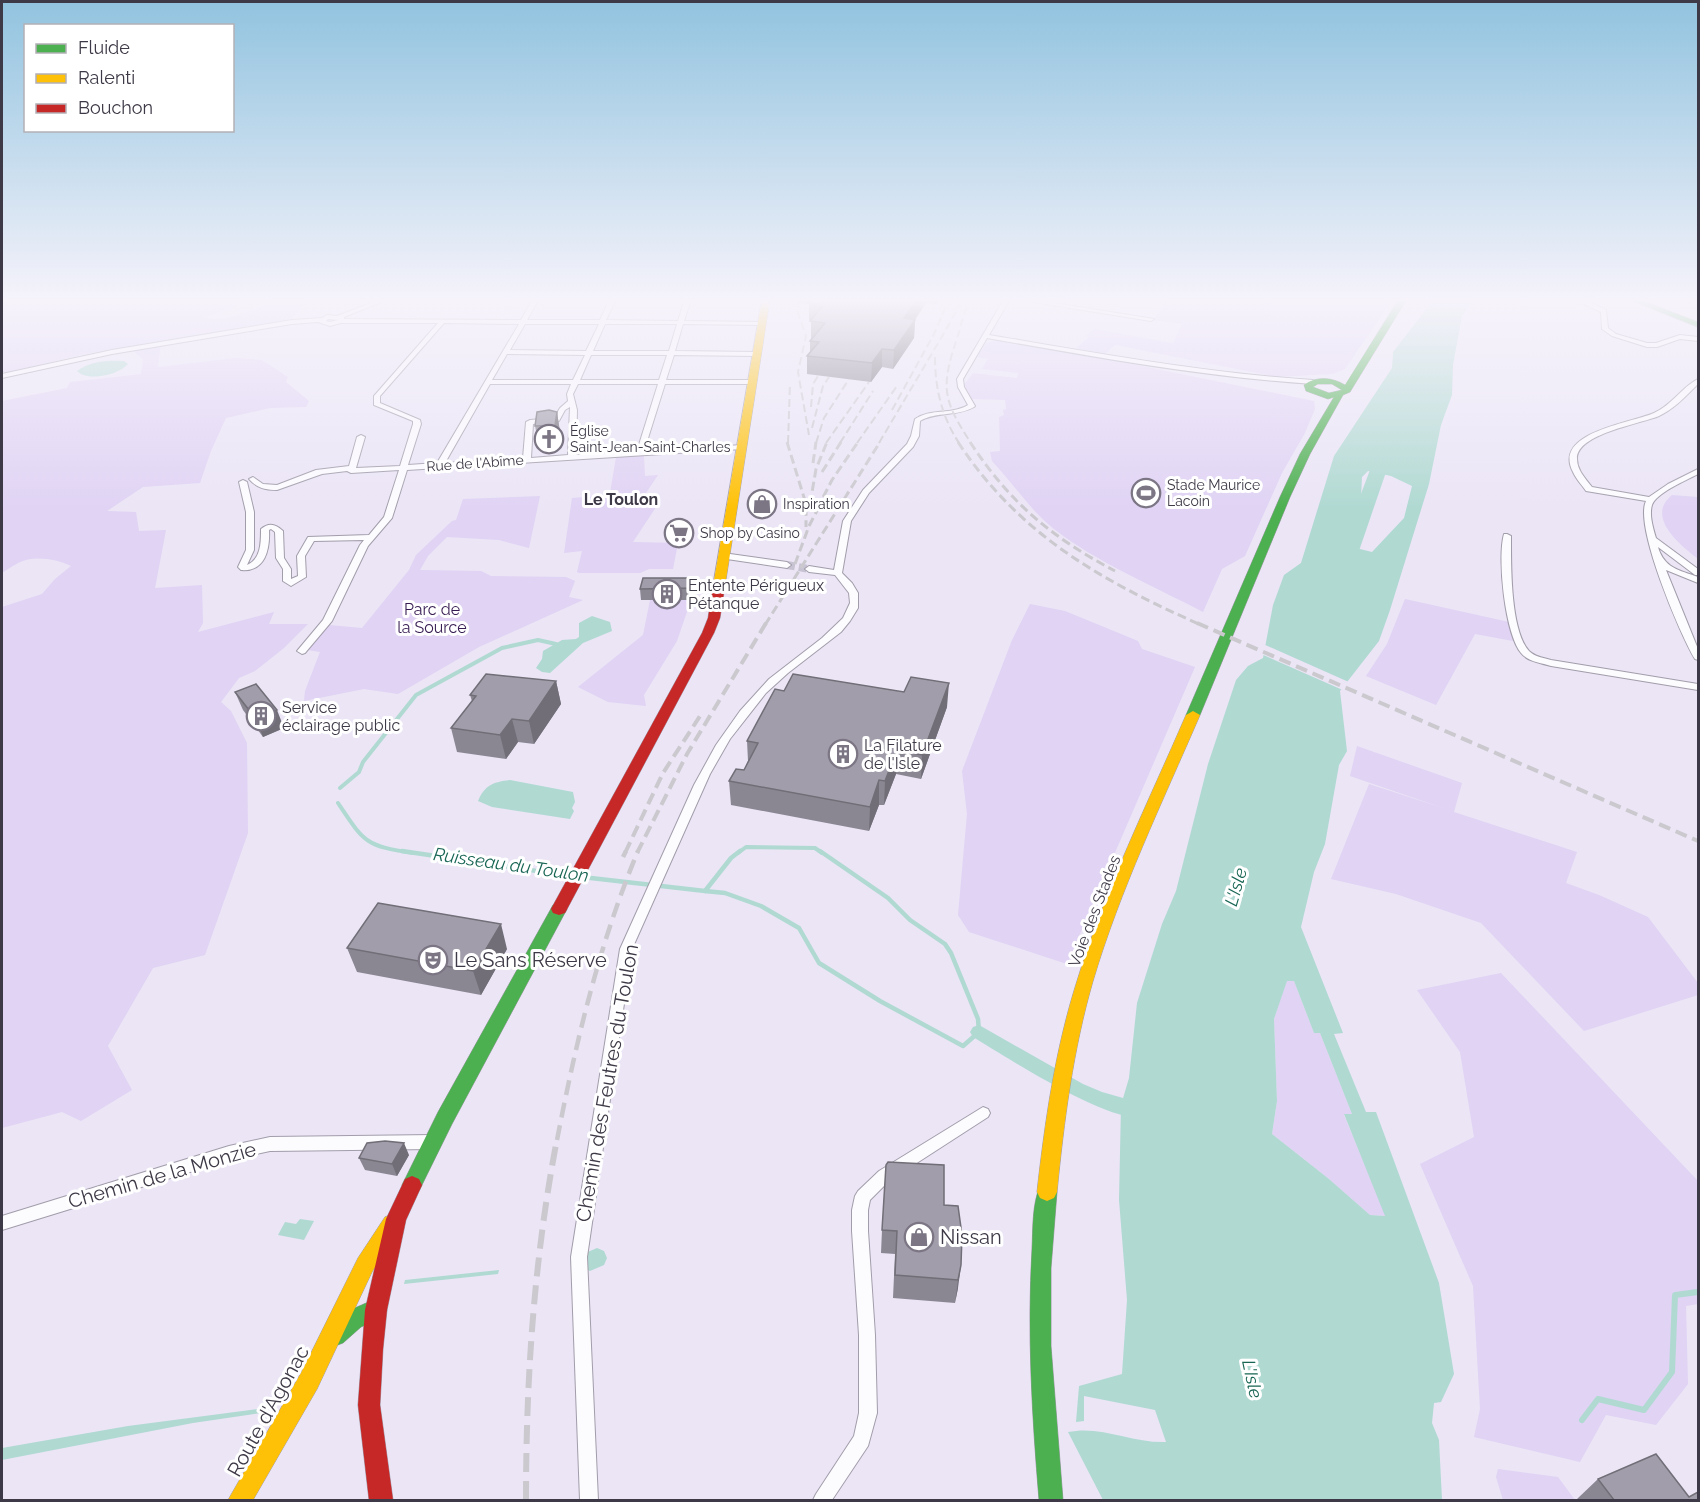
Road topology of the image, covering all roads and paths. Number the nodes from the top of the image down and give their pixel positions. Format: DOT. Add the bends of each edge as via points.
graph roads {
  1 [pos="34,369"];
  2 [pos="401,369"];
  3 [pos="495,369"];
  4 [pos="581,369"];
  5 [pos="667,369"];
  6 [pos="755,369"];
  7 [pos="966,369"];
  8 [pos="1189,369"];
  9 [pos="1354,369"];
  10 [pos="1358,369"];
  11 [pos="2,376"];
  12 [pos="1698,381"];
  13 [pos="488,382"];
  14 [pos="575,382"];
  15 [pos="663,382"];
  16 [pos="753,382"];
  17 [pos="1316,387"];
  18 [pos="1342,392"];
  19 [pos="572,402"];
  20 [pos="1326,419"];
  21 [pos="361,436"];
  22 [pos="742,447"];
  23 [pos="640,453"];
  24 [pos="572,457"];
  25 [pos="527,460"];
  26 [pos="440,465"];
  27 [pos="405,468"];
  28 [pos="351,470"];
  29 [pos="1698,471"];
  30 [pos="253,479"];
  31 [pos="243,482"];
  32 [pos="1651,500"];
  33 [pos="1508,536"];
  34 [pos="370,537"];
  35 [pos="1654,540"];
  36 [pos="723,556"];
  37 [pos="1657,561"];
  38 [pos="1678,561"];
  39 [pos="787,565"];
  40 [pos="809,569"];
  41 [pos="838,573"];
  42 [pos="1698,573"];
  43 [pos="1684,576"];
  44 [pos="1664,580"];
  45 [pos="1698,580"];
  46 [pos="302,651"];
  47 [pos="1698,657"];
  48 [pos="1698,687"];
  49 [pos="983,1113"];
  50 [pos="433,1142"];
  51 [pos="396,1219"];
  52 [pos="2,1223"];
  53 [pos="376,1310"];
  54 [pos="329,1341"];
  55 [pos="1046,1452"];
  56 [pos="240,1500"];
  57 [pos="381,1500"];
  58 [pos="589,1500"];
  59 [pos="822,1500"];
  60 [pos="1040,1500"];
  61 [pos="1052,1500"];
  1 -- 11 [label="street"];
  2 -- 27 [label="street" via="373,405 416,420"];
  3 -- 13 [label="street"];
  4 -- 14 [label="street"];
  5 -- 15 [label="street"];
  6 -- 16 [label="main road"];
  7 -- 41 [label="street" via="960,379 961,387 972,406 917,420 910,445 866,492 847,521"];
  8 -- 17 [label="street"];
  9 -- 17 [label="main road, Voie des Stades"];
  10 -- 18 [label="main road, Voie des Stades"];
  12 -- 32 [label="street" via="1656,414 1582,439 1573,451 1573,466 1589,489"];
  13 -- 14 [label="street"];
  13 -- 26 [label="street"];
  14 -- 15 [label="street"];
  14 -- 19 [label="street" via="570,394"];
  15 -- 16 [label="street"];
  15 -- 23 [label="street"];
  16 -- 22 [label="main road"];
  17 -- 18 [label="main road" via="1339,384"];
  17 -- 20 [label="main road"];
  18 -- 20 [label="main road, Voie des Stades"];
  19 -- 24 [label="street"];
  19 -- 25 [label="street" via="562,409 557,420 530,422"];
  20 -- 55 [label="main road, Voie des Stades" via="1285,498 1105,924 1082,991 1058,1096 1042,1222"];
  21 -- 28 [label="street"];
  22 -- 23 [label="street, Rue de l'Abîme"];
  22 -- 36 [label="main road"];
  23 -- 24 [label="street, Rue de l'Abîme"];
  24 -- 25 [label="street, Rue de l'Abîme"];
  25 -- 26 [label="street, Rue de l'Abîme"];
  26 -- 27 [label="street, Rue de l'Abîme"];
  27 -- 28 [label="street, Rue de l'Abîme"];
  27 -- 34 [label="street" via="388,518"];
  28 -- 30 [label="street, Rue de l'Abîme" via="318,472 278,488 262,487"];
  29 -- 32 [label="street"];
  31 -- 34 [label="street" via="250,512 250,550 244,568 258,563 263,554 265,529 271,526 279,531 280,558 291,583 302,577 301,556 311,539"];
  32 -- 35 [label="street" via="1646,513"];
  33 -- 48 [label="street" via="1506,568 1513,614 1529,656"];
  34 -- 46 [label="street" via="327,621"];
  35 -- 37 [label="street"];
  35 -- 38 [label="street"];
  36 -- 39 [label="street"];
  36 -- 50 [label="main road" via="714,618 708,633"];
  37 -- 38 [label="street"];
  37 -- 43 [label="street"];
  37 -- 44 [label="street"];
  38 -- 42 [label="street"];
  40 -- 41 [label="street"];
  41 -- 58 [label="street, Chemin des Feutres du Toulon" via="851,586 855,606 838,628 774,678 724,740 626,949 581,1236 579,1284"];
  43 -- 44 [label="street" via="1671,575"];
  43 -- 45 [label="street"];
  44 -- 47 [label="street"];
  49 -- 59 [label="street" via="884,1176 863,1196 860,1231 868,1413 862,1440"];
  50 -- 51 [label="main road"];
  50 -- 52 [label="street, Chemin de la Monzie" via="270,1144"];
  51 -- 53 [label="main road"];
  51 -- 54 [label="main road, Route d'Agonac" via="377,1241"];
  53 -- 54 [label="main road, Route d'Agonac" via="347,1322"];
  53 -- 57 [label="main road" via="369,1405"];
  54 -- 56 [label="main road, Route d'Agonac"];
  55 -- 60 [label="main road, Voie des Stades"];
  55 -- 61 [label="main road, Voie des Stades"];
}
